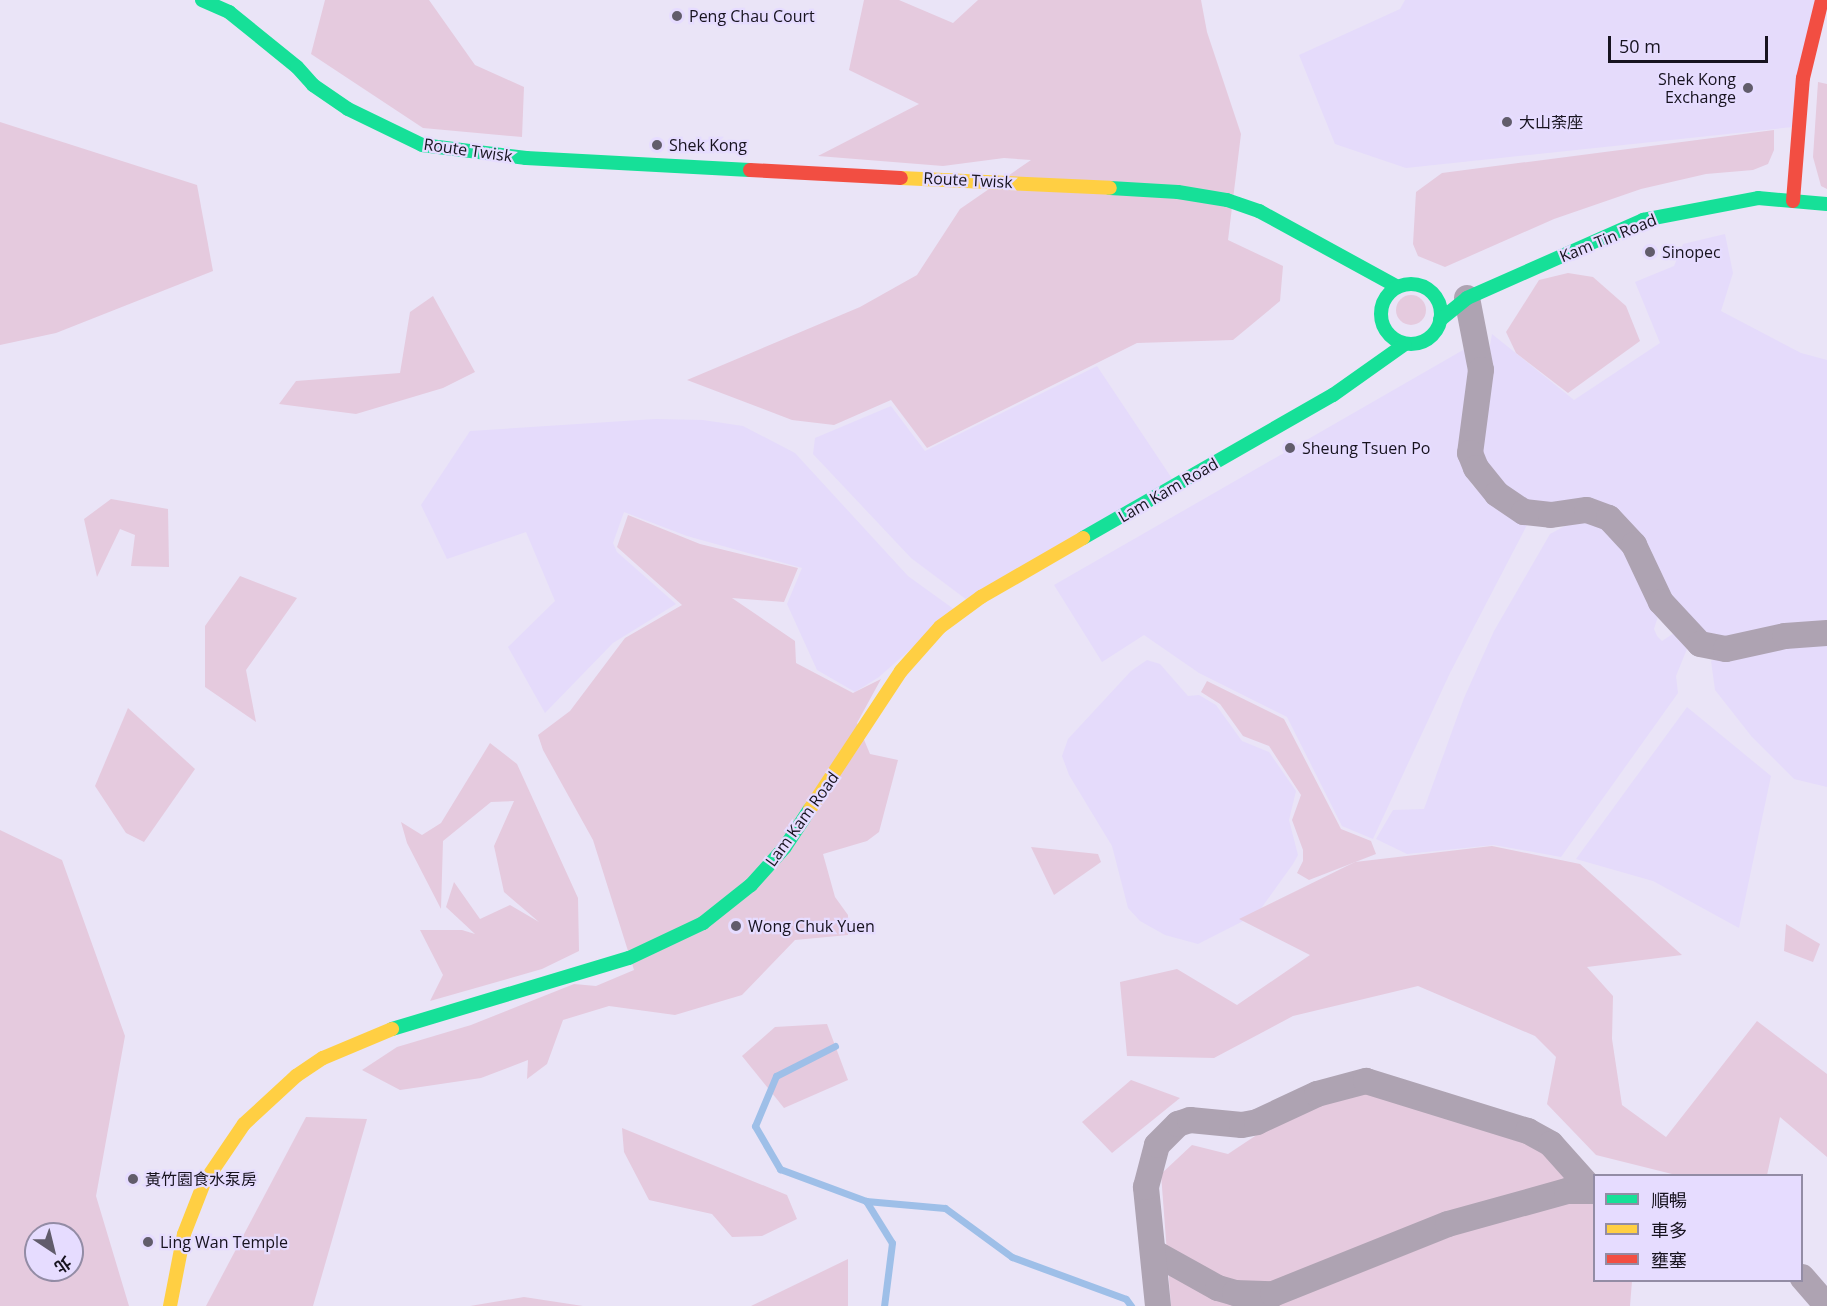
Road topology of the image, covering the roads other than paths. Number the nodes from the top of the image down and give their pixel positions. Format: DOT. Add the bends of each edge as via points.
graph roads {
  1 [pos="202,0"];
  2 [pos="1822,0"];
  3 [pos="1793,201"];
  4 [pos="1827,204"];
  5 [pos="1363,269"];
  6 [pos="1398,286"];
  7 [pos="1436,298"];
  8 [pos="1467,298"];
  9 [pos="1383,301"];
  10 [pos="1440,320"];
  11 [pos="1392,338"];
  12 [pos="1405,344"];
  13 [pos="1373,365"];
  14 [pos="1827,633"];
  15 [pos="1593,1190"];
  16 [pos="1593,1191"];
  17 [pos="1155,1252"];
  18 [pos="1803,1278"];
  19 [pos="1827,1305"];
  20 [pos="170,1306"];
  21 [pos="1158,1306"];
  1 -- 5 [label="main road, Route Twisk" via="229,12 297,67 313,85 402,138 438,148 526,158 1178,192 1227,200 1259,211"];
  2 -- 3 [label="main road" via="1803,78"];
  3 -- 4 [label="main road, Kam Tin Road"];
  3 -- 8 [label="main road, Kam Tin Road" via="1726,202 1643,220"];
  5 -- 6 [label="main road, Route Twisk"];
  5 -- 9 [label="main road, Route Twisk"];
  6 -- 7 [label="main road" via="1419,285"];
  6 -- 9 [label="main road"];
  7 -- 8 [label="main road, Kam Tin Road"];
  7 -- 10 [label="main road"];
  8 -- 10 [label="main road, Kam Tin Road"];
  8 -- 14 [label="street" via="1481,370 1470,453 1482,478 1497,494 1524,512 1551,515 1587,510 1609,518 1634,545 1661,602 1700,644 1726,649 1785,636"];
  9 -- 11 [label="main road" via="1381,321"];
  10 -- 12 [label="main road" via="1427,339"];
  11 -- 12 [label="main road"];
  11 -- 13 [label="main road, Lam Kam Road"];
  12 -- 13 [label="main road, Lam Kam Road"];
  13 -- 20 [label="main road, Lam Kam Road" via="1333,394 981,597 940,627 902,672 785,847 751,885 703,923 618,962 370,1035 323,1058 289,1082 243,1124 204,1183 184,1234"];
  15 -- 17 [label="street" via="1551,1144 1528,1131 1366,1081 1317,1094 1257,1122 1242,1125 1190,1120 1178,1124 1157,1145 1146,1187"];
  16 -- 17 [label="street" via="1567,1191 1448,1224 1273,1294 1226,1291"];
  17 -- 21 [label="street"];
  18 -- 19 [label="street"];
}
